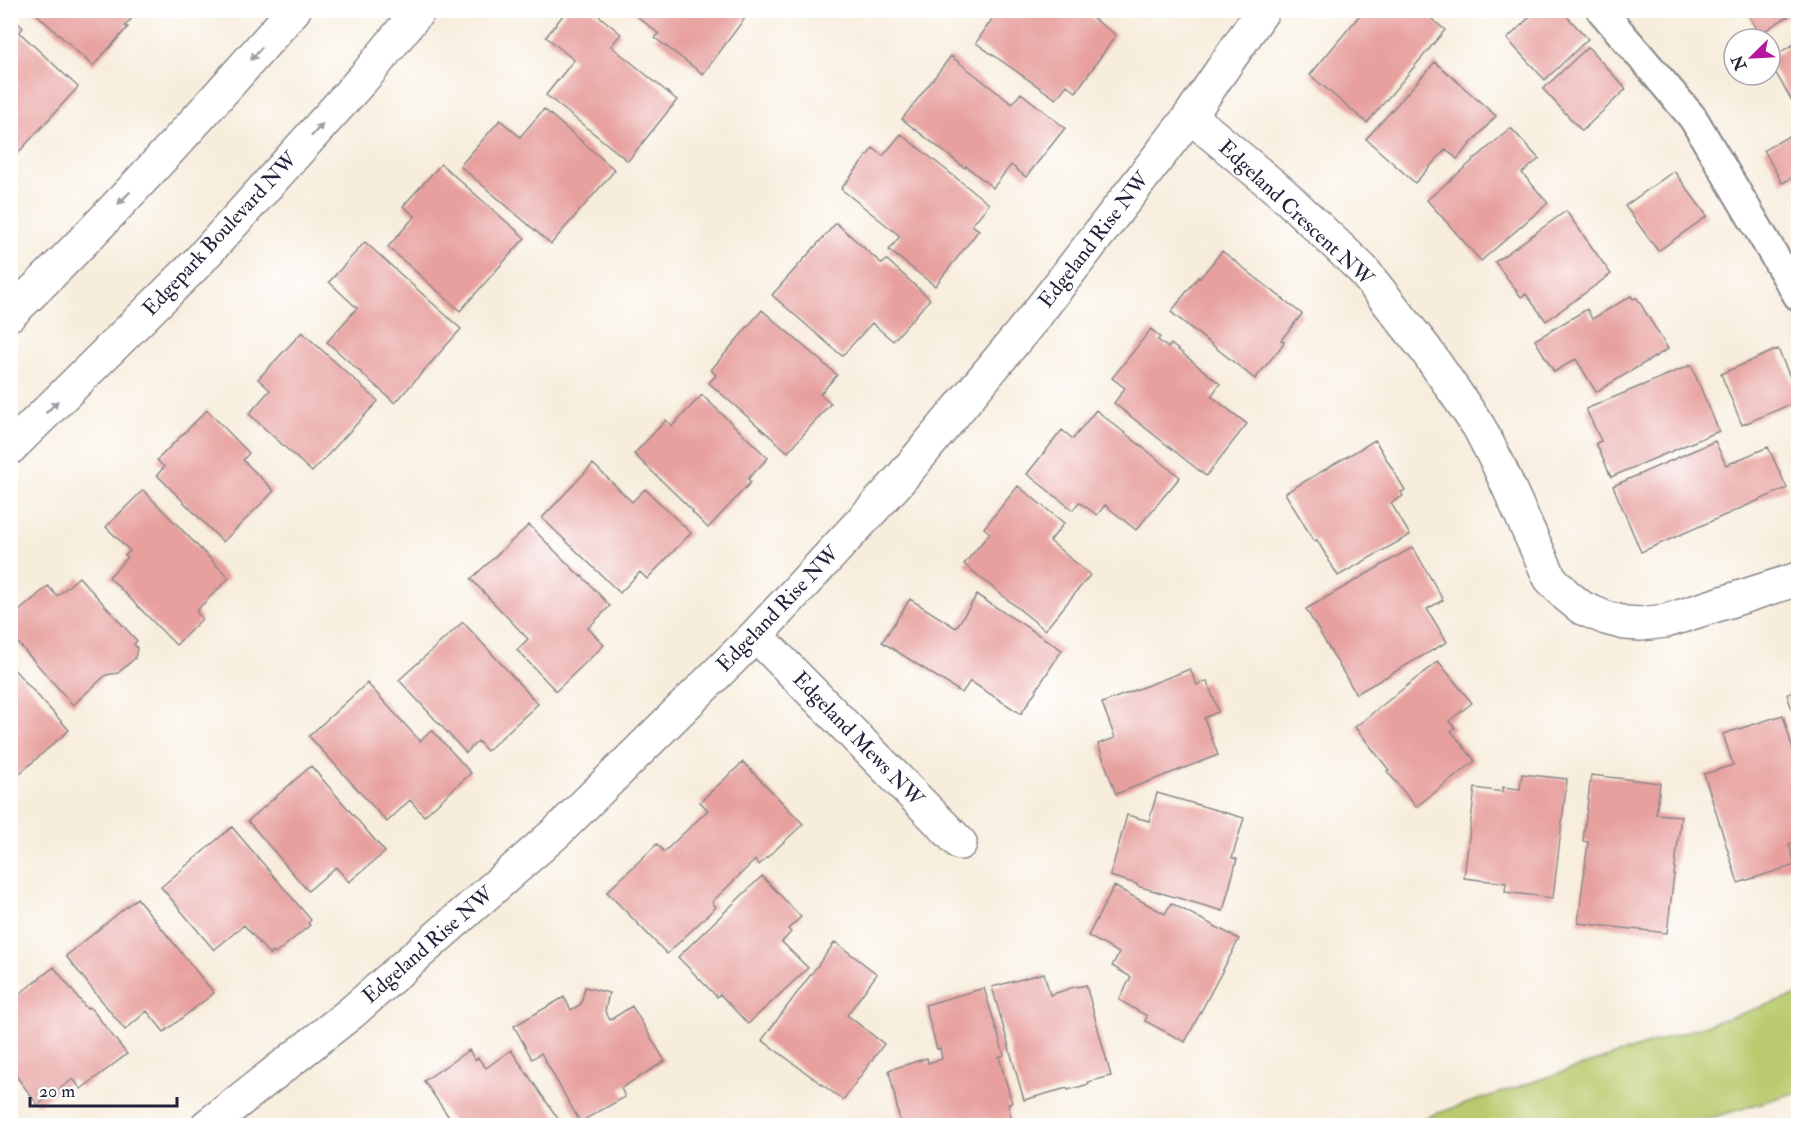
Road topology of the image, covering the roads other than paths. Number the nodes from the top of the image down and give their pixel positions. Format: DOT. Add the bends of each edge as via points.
graph roads {
  1 [pos="294,10"];
  2 [pos="419,10"];
  3 [pos="1263,10"];
  4 [pos="1600,10"];
  5 [pos="1190,116"];
  6 [pos="1798,296"];
  7 [pos="10,314"];
  8 [pos="10,448"];
  9 [pos="1798,579"];
  10 [pos="756,635"];
  11 [pos="960,843"];
  12 [pos="207,1125"];
  1 -- 7 [label="street, one-way" via="186,134"];
  8 -- 2 [label="street, Edgepark Boulevard NW, one-way" via="198,262 368,73"];
  3 -- 5 [label="street, Edgeland Rise NW"];
  4 -- 6 [label="lane" via="1693,118"];
  5 -- 9 [label="street, Edgeland Crescent NW" via="1281,192 1362,269 1426,350 1479,428 1550,578 1582,608 1625,623 1666,621"];
  5 -- 10 [label="street, Edgeland Rise NW" via="1036,315 897,483"];
  10 -- 11 [label="street, Edgeland Mews NW"];
  10 -- 12 [label="street, Edgeland Rise NW" via="558,831 351,1012"];
}
